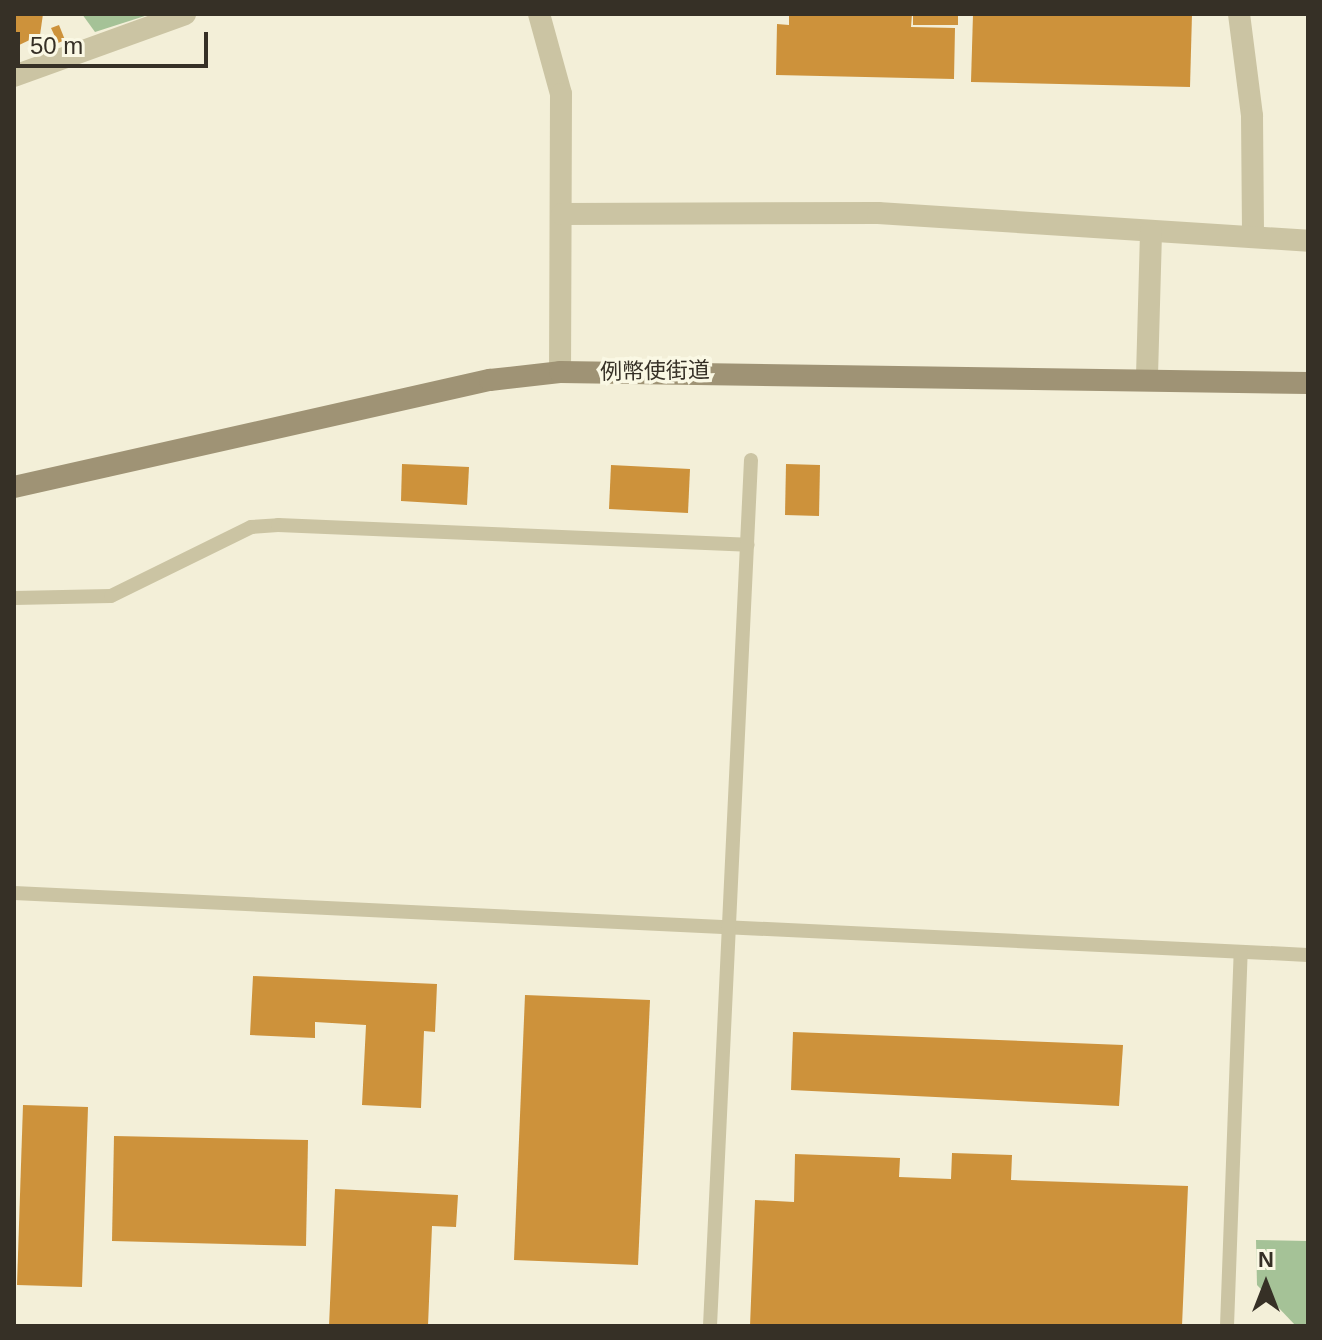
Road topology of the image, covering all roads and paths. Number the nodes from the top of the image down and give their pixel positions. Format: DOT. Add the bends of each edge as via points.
graph roads {
  1 [pos="185,14"];
  2 [pos="539,14"];
  3 [pos="1239,14"];
  4 [pos="14,76"];
  5 [pos="562,214"];
  6 [pos="1151,231"];
  7 [pos="1253,235"];
  8 [pos="1308,241"];
  9 [pos="560,372"];
  10 [pos="1147,376"];
  11 [pos="1308,383"];
  12 [pos="751,460"];
  13 [pos="14,487"];
  14 [pos="748,545"];
  15 [pos="14,598"];
  16 [pos="14,893"];
  17 [pos="727,930"];
  18 [pos="1241,952"];
  19 [pos="1308,955"];
  20 [pos="710,1326"];
  21 [pos="1227,1326"];
  1 -- 4 [label="street"];
  2 -- 5 [label="street" via="561,94"];
  3 -- 7 [label="street" via="1252,116"];
  5 -- 6 [label="street" via="878,213"];
  5 -- 9 [label="street"];
  6 -- 7 [label="street"];
  6 -- 10 [label="street"];
  7 -- 8 [label="street"];
  9 -- 10 [label="main road, 例幣使街道"];
  9 -- 13 [label="main road, 例幣使街道" via="490,380"];
  10 -- 11 [label="main road, 例幣使街道"];
  12 -- 14 [label="lane"];
  14 -- 15 [label="lane" via="278,525 251,527 111,596"];
  14 -- 17 [label="lane"];
  16 -- 17 [label="lane"];
  17 -- 18 [label="lane"];
  17 -- 20 [label="lane"];
  18 -- 19 [label="lane"];
  18 -- 21 [label="lane"];
}
